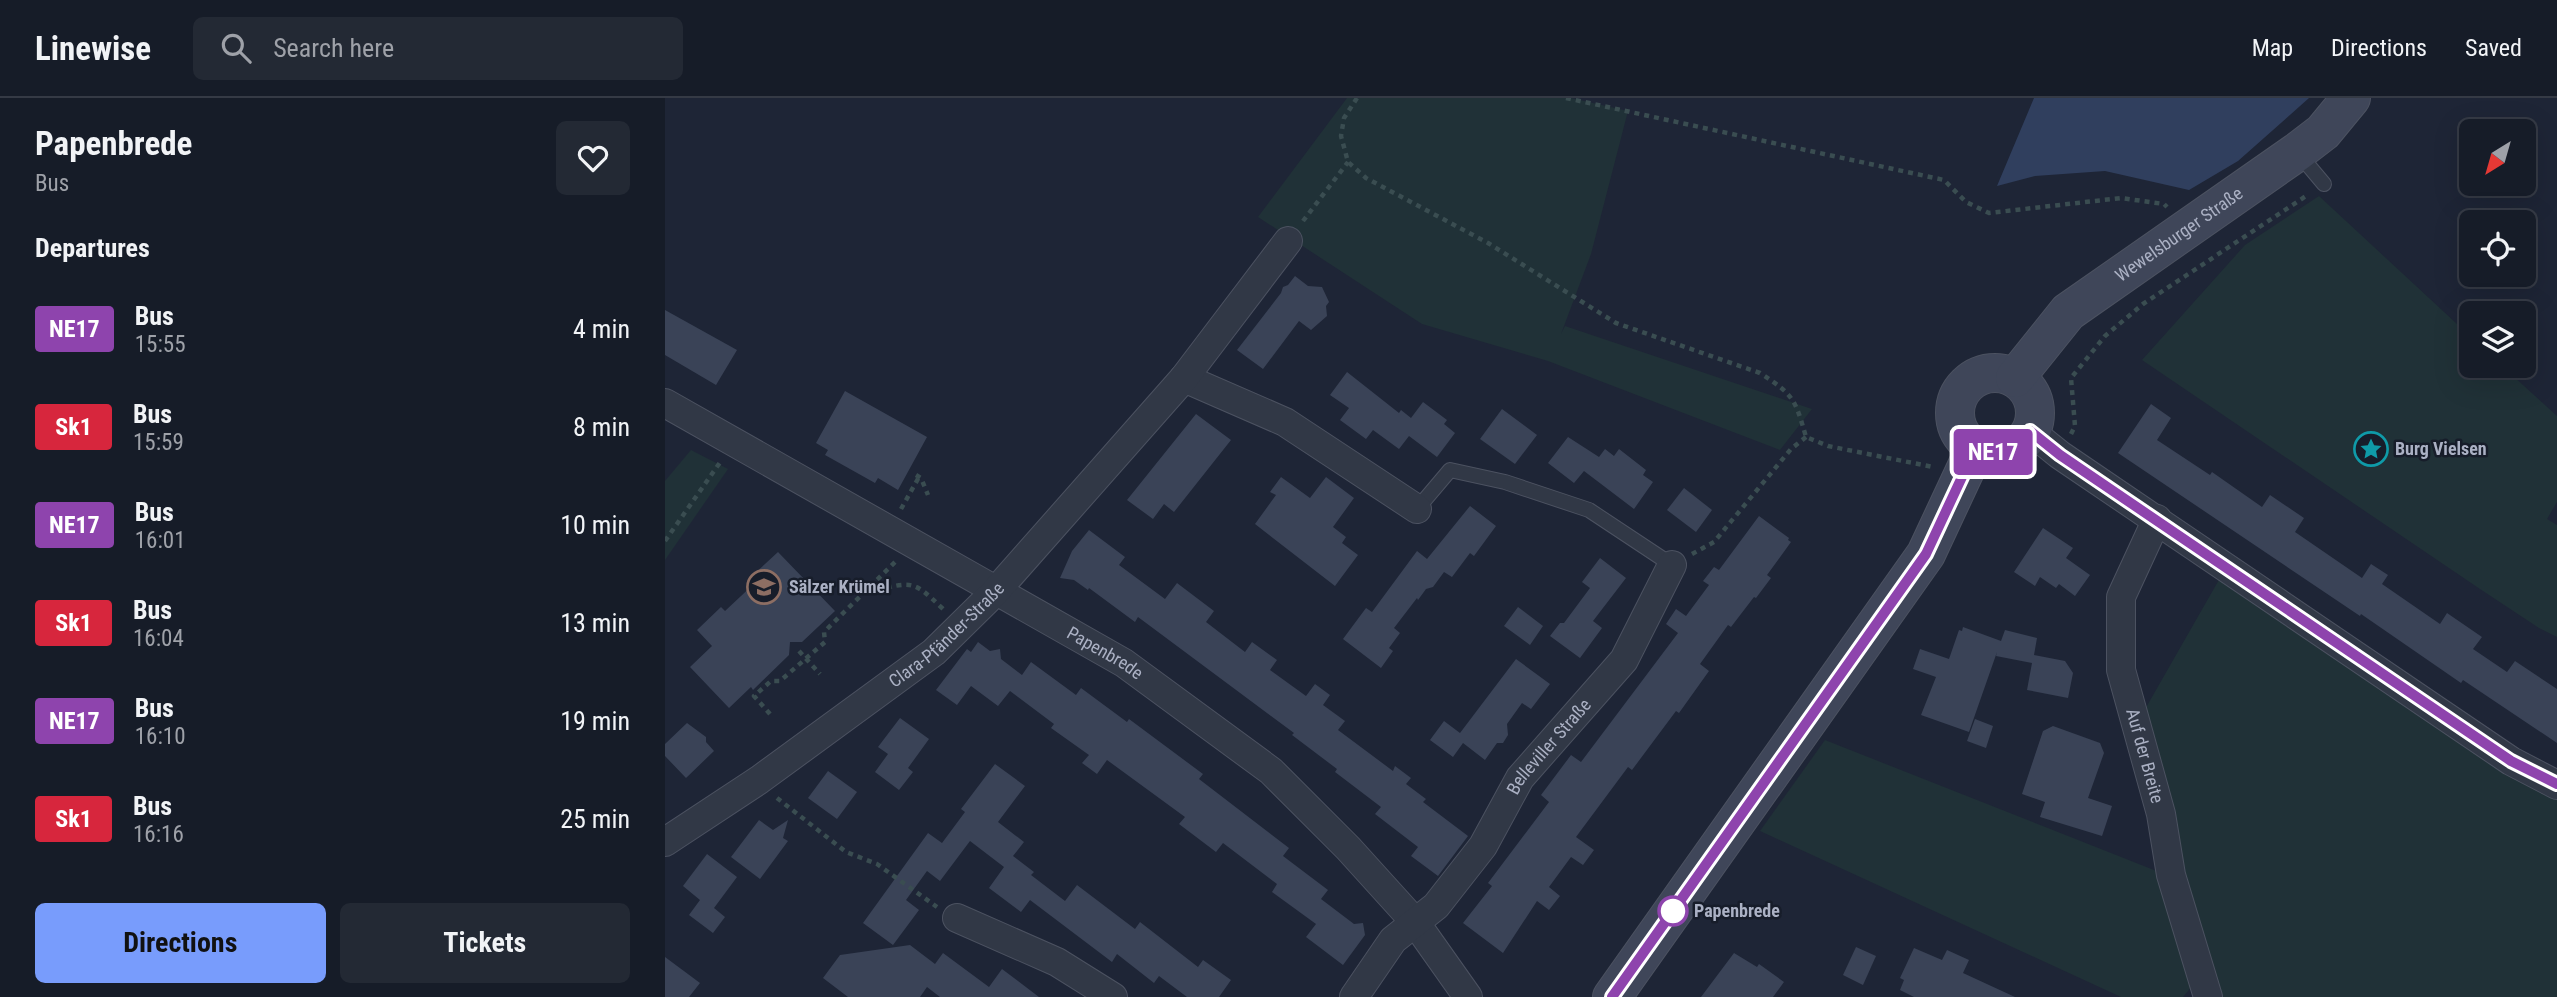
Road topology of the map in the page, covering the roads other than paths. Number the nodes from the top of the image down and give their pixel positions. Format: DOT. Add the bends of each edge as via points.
graph roads {
  1 [pos="2351,98"];
  2 [pos="2297,152"];
  3 [pos="2324,184"];
  4 [pos="1287,241"];
  5 [pos="1184,378"];
  6 [pos="2015,378"];
  7 [pos="665,403"];
  8 [pos="2030,431"];
  9 [pos="1984,463"];
  10 [pos="1417,509"];
  11 [pos="2157,519"];
  12 [pos="1672,565"];
  13 [pos="995,592"];
  14 [pos="2557,785"];
  15 [pos="665,842"];
  16 [pos="957,918"];
  17 [pos="1415,922"];
  18 [pos="1113,997"];
  19 [pos="1354,997"];
  20 [pos="1468,997"];
  21 [pos="1612,997"];
  22 [pos="2208,997"];
  1 -- 2 [label="main road, Wewelsburger Straße" via="2323,132"];
  2 -- 3 [label="lane"];
  2 -- 6 [label="main road, Wewelsburger Straße" via="2068,312"];
  4 -- 5 [label="street, Clara-Pfänder-Straße"];
  5 -- 10 [label="street" via="1285,422"];
  5 -- 13 [label="street, Clara-Pfänder-Straße"];
  6 -- 8 [label="main road" via="2031,395 2035,412"];
  6 -- 9 [label="main road" via="1997,372 1977,376 1962,389 1955,407 1956,421"];
  7 -- 13 [label="street, Papenbrede"];
  8 -- 9 [label="main road" via="2011,449 1989,452"];
  8 -- 11 [label="street"];
  9 -- 21 [label="main road" via="1926,554"];
  10 -- 12 [label="lane" via="1450,470 1505,481 1589,510"];
  11 -- 14 [label="street" via="2511,761"];
  11 -- 22 [label="street, Auf der Breite" via="2120,597 2121,670 2161,814 2171,875"];
  12 -- 17 [label="street, Belleviller Straße" via="1624,660 1520,778 1482,846 1436,906"];
  13 -- 15 [label="street, Clara-Pfänder-Straße" via="934,652 759,780"];
  13 -- 17 [label="street, Papenbrede" via="1124,663 1272,771"];
  16 -- 18 [label="street" via="1058,962"];
  17 -- 19 [label="street, Belleviller Straße" via="1393,940"];
  17 -- 20 [label="street, Papenbrede"];
}
